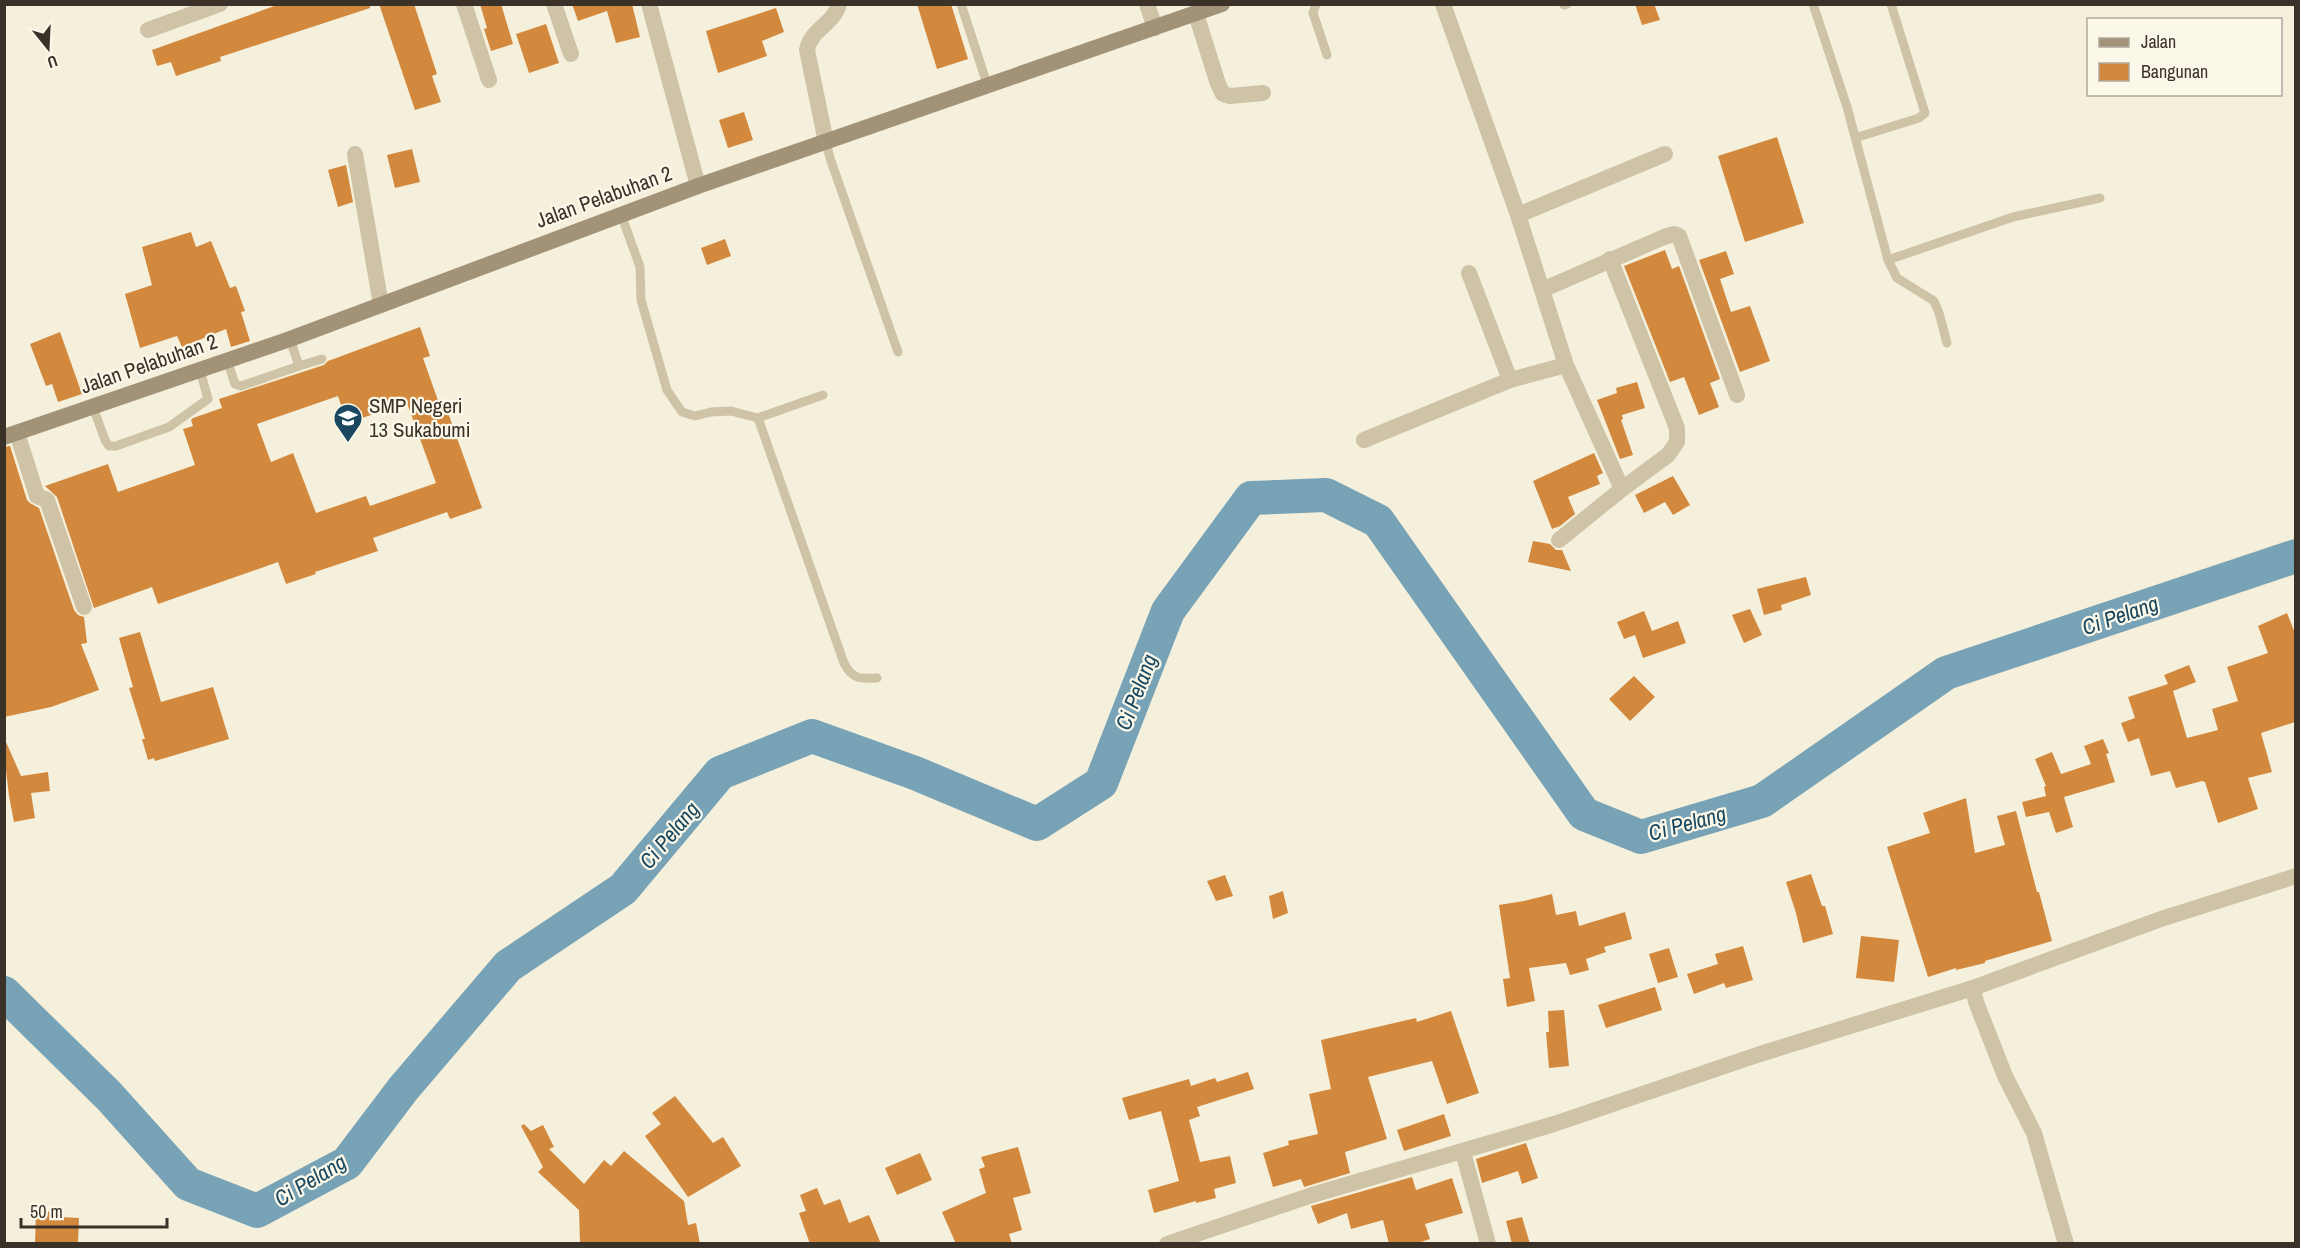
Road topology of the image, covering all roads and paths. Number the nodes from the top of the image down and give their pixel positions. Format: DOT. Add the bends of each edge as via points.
graph roads {
  1 [pos="220,4"];
  2 [pos="464,4"];
  3 [pos="554,4"];
  4 [pos="649,4"];
  5 [pos="838,4"];
  6 [pos="961,4"];
  7 [pos="1147,4"];
  8 [pos="1222,4"];
  9 [pos="1443,4"];
  10 [pos="1813,4"];
  11 [pos="1891,4"];
  12 [pos="1318,5"];
  13 [pos="1196,14"];
  14 [pos="1155,28"];
  15 [pos="148,30"];
  16 [pos="571,54"];
  17 [pos="1327,55"];
  18 [pos="489,80"];
  19 [pos="988,87"];
  20 [pos="1263,93"];
  21 [pos="1855,138"];
  22 [pos="826,142"];
  23 [pos="356,154"];
  24 [pos="1665,154"];
  25 [pos="698,186"];
  26 [pos="2100,198"];
  27 [pos="621,214"];
  28 [pos="1518,215"];
  29 [pos="1610,259"];
  30 [pos="1888,260"];
  31 [pos="1468,273"];
  32 [pos="1542,290"];
  33 [pos="381,305"];
  34 [pos="290,339"];
  35 [pos="1947,343"];
  36 [pos="898,352"];
  37 [pos="322,359"];
  38 [pos="227,360"];
  39 [pos="1566,365"];
  40 [pos="298,366"];
  41 [pos="200,370"];
  42 [pos="1510,380"];
  43 [pos="823,395"];
  44 [pos="1737,395"];
  45 [pos="93,407"];
  46 [pos="758,418"];
  47 [pos="11,435"];
  48 [pos="1364,440"];
  49 [pos="1622,489"];
  50 [pos="1559,540"];
  51 [pos="84,607"];
  52 [pos="877,678"];
  53 [pos="2295,877"];
  54 [pos="1973,988"];
  55 [pos="1463,1152"];
  56 [pos="1167,1244"];
  57 [pos="1488,1244"];
  58 [pos="2066,1244"];
  1 -- 15 [label="street"];
  2 -- 18 [label="street"];
  3 -- 16 [label="street"];
  4 -- 25 [label="street"];
  5 -- 22 [label="street" via="832,18 812,36 807,50"];
  6 -- 19 [label="lane"];
  7 -- 14 [label="street"];
  8 -- 13 [label="main road, Jalan Pelabuhan 2"];
  9 -- 28 [label="street"];
  10 -- 21 [label="lane"];
  11 -- 21 [label="lane" via="1925,113 1920,118"];
  12 -- 17 [label="lane" via="1313,13"];
  13 -- 14 [label="main road, Jalan Pelabuhan 2"];
  13 -- 20 [label="street" via="1223,94"];
  14 -- 19 [label="main road, Jalan Pelabuhan 2"];
  19 -- 22 [label="main road, Jalan Pelabuhan 2"];
  21 -- 30 [label="lane"];
  22 -- 25 [label="main road, Jalan Pelabuhan 2"];
  22 -- 36 [label="lane"];
  23 -- 33 [label="street"];
  24 -- 28 [label="street"];
  25 -- 27 [label="main road, Jalan Pelabuhan 2"];
  26 -- 30 [label="lane" via="2013,217"];
  27 -- 33 [label="main road, Jalan Pelabuhan 2"];
  27 -- 46 [label="lane" via="640,267 641,300 672,400 682,412 695,416 731,411"];
  28 -- 32 [label="street"];
  29 -- 32 [label="street"];
  29 -- 44 [label="street" via="1664,237 1679,236"];
  29 -- 49 [label="street" via="1678,435 1675,448 1668,455"];
  30 -- 35 [label="lane" via="1897,278 1934,301"];
  31 -- 42 [label="street"];
  32 -- 39 [label="street"];
  33 -- 34 [label="main road, Jalan Pelabuhan 2"];
  34 -- 38 [label="main road, Jalan Pelabuhan 2"];
  34 -- 40 [label="lane"];
  37 -- 40 [label="lane"];
  38 -- 40 [label="lane" via="235,384 241,386"];
  38 -- 41 [label="main road, Jalan Pelabuhan 2"];
  39 -- 42 [label="street"];
  39 -- 49 [label="street"];
  41 -- 45 [label="main road, Jalan Pelabuhan 2"];
  41 -- 45 [label="lane" via="208,399 169,427 116,446 109,446 105,440"];
  42 -- 48 [label="street"];
  43 -- 46 [label="lane"];
  45 -- 47 [label="main road, Jalan Pelabuhan 2"];
  46 -- 52 [label="lane" via="844,663 849,673 859,679"];
  47 -- 51 [label="street" via="37,496 47,500"];
  49 -- 50 [label="street"];
  53 -- 54 [label="street" via="2161,919"];
  54 -- 55 [label="street"];
  54 -- 58 [label="street" via="2005,1076 2034,1133"];
  55 -- 56 [label="street" via="1312,1195"];
  55 -- 57 [label="street"];
}
